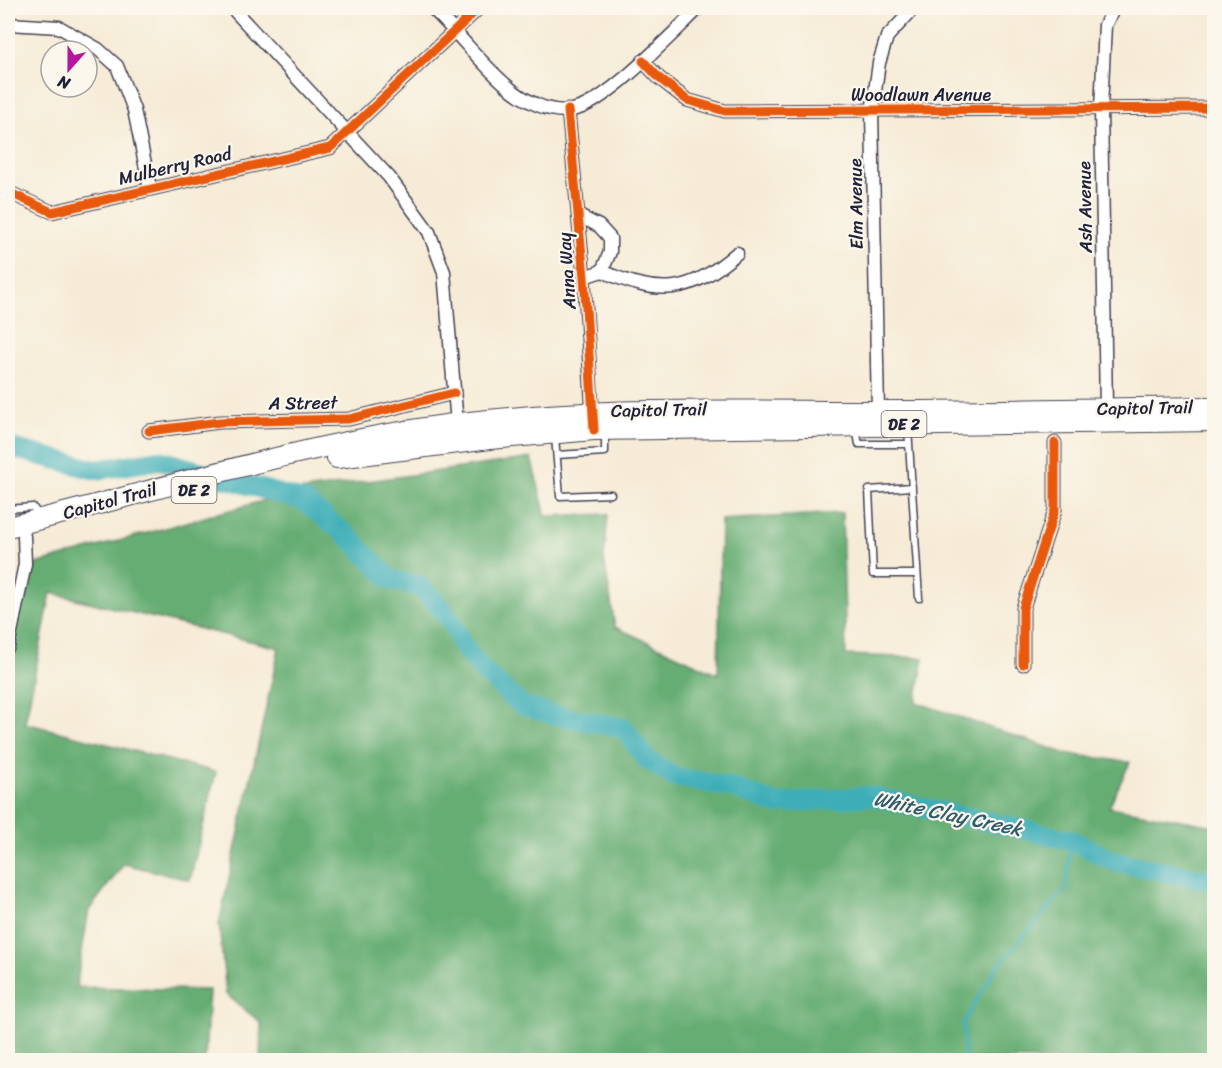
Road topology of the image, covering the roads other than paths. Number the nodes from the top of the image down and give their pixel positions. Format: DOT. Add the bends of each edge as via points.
graph roads {
  1 [pos="232,8"];
  2 [pos="432,8"];
  3 [pos="479,8"];
  4 [pos="699,8"];
  5 [pos="914,8"];
  6 [pos="1114,8"];
  7 [pos="8,24"];
  8 [pos="455,30"];
  9 [pos="643,62"];
  10 [pos="1215,108"];
  11 [pos="1101,109"];
  12 [pos="568,110"];
  13 [pos="872,112"];
  14 [pos="348,132"];
  15 [pos="150,188"];
  16 [pos="8,192"];
  17 [pos="579,216"];
  18 [pos="737,253"];
  19 [pos="602,271"];
  20 [pos="584,277"];
  21 [pos="454,393"];
  22 [pos="1215,407"];
  23 [pos="1106,408"];
  24 [pos="878,411"];
  25 [pos="1215,421"];
  26 [pos="1040,423"];
  27 [pos="1071,423"];
  28 [pos="457,424"];
  29 [pos="597,424"];
  30 [pos="149,431"];
  31 [pos="555,433"];
  32 [pos="908,434"];
  33 [pos="1055,443"];
  34 [pos="327,454"];
  35 [pos="557,455"];
  36 [pos="912,487"];
  37 [pos="611,494"];
  38 [pos="8,509"];
  39 [pos="53,520"];
  40 [pos="13,535"];
  41 [pos="917,574"];
  42 [pos="919,598"];
  43 [pos="8,647"];
  44 [pos="1023,664"];
  1 -- 14 [label="street"];
  2 -- 8 [label="street"];
  3 -- 8 [label="street, Mulberry Road"];
  4 -- 9 [label="street"];
  5 -- 13 [label="street, Elm Avenue" via="887,38"];
  6 -- 11 [label="street, Ash Avenue" via="1105,25"];
  7 -- 15 [label="street" via="59,27 98,49 117,66 134,110"];
  8 -- 12 [label="street" via="505,85 532,103"];
  8 -- 14 [label="street, Mulberry Road"];
  9 -- 12 [label="street" via="592,102"];
  9 -- 13 [label="street, Woodlawn Avenue" via="687,100 725,111"];
  10 -- 11 [label="street, Woodlawn Avenue"];
  11 -- 13 [label="street, Woodlawn Avenue"];
  11 -- 23 [label="street, Ash Avenue"];
  12 -- 17 [label="street, Anna Way"];
  13 -- 24 [label="street, Elm Avenue"];
  14 -- 15 [label="street, Mulberry Road" via="330,148"];
  14 -- 21 [label="street" via="406,197 438,252 447,292"];
  15 -- 16 [label="street, Mulberry Road" via="52,212"];
  17 -- 19 [label="street" via="599,226 610,238 610,252"];
  17 -- 20 [label="street, Anna Way"];
  18 -- 19 [label="street" via="706,277 670,287 635,285"];
  19 -- 20 [label="street"];
  20 -- 29 [label="street, Anna Way"];
  21 -- 28 [label="street"];
  21 -- 30 [label="street, A Street" via="349,419 220,422"];
  22 -- 23 [label="main road, Capitol Trail / DE 2"];
  23 -- 24 [label="main road, Capitol Trail / DE 2"];
  24 -- 29 [label="main road, Capitol Trail / DE 2" via="713,409"];
  25 -- 27 [label="main road, Capitol Trail / DE 2"];
  26 -- 27 [label="main road, Capitol Trail / DE 2"];
  26 -- 32 [label="main road, Capitol Trail / DE 2"];
  26 -- 33 [label="street"];
  27 -- 33 [label="street"];
  28 -- 29 [label="main road, Capitol Trail / DE 2"];
  28 -- 34 [label="main road, Capitol Trail / DE 2"];
  29 -- 31 [label="main road, Capitol Trail / DE 2"];
  29 -- 32 [label="main road, Capitol Trail / DE 2" via="855,425"];
  29 -- 35 [label="lane" via="605,452"];
  31 -- 34 [label="main road, Capitol Trail / DE 2"];
  31 -- 35 [label="lane"];
  32 -- 36 [label="lane"];
  33 -- 44 [label="street" via="1055,510 1023,608"];
  34 -- 39 [label="main road, Capitol Trail / DE 2"];
  35 -- 37 [label="lane" via="560,496"];
  36 -- 41 [label="lane"];
  36 -- 41 [label="lane" via="869,490 873,574"];
  38 -- 39 [label="lane" via="33,507"];
  39 -- 40 [label="main road, Capitol Trail / DE 2"];
  40 -- 43 [label="street" via="25,564"];
  41 -- 42 [label="lane"];
}
